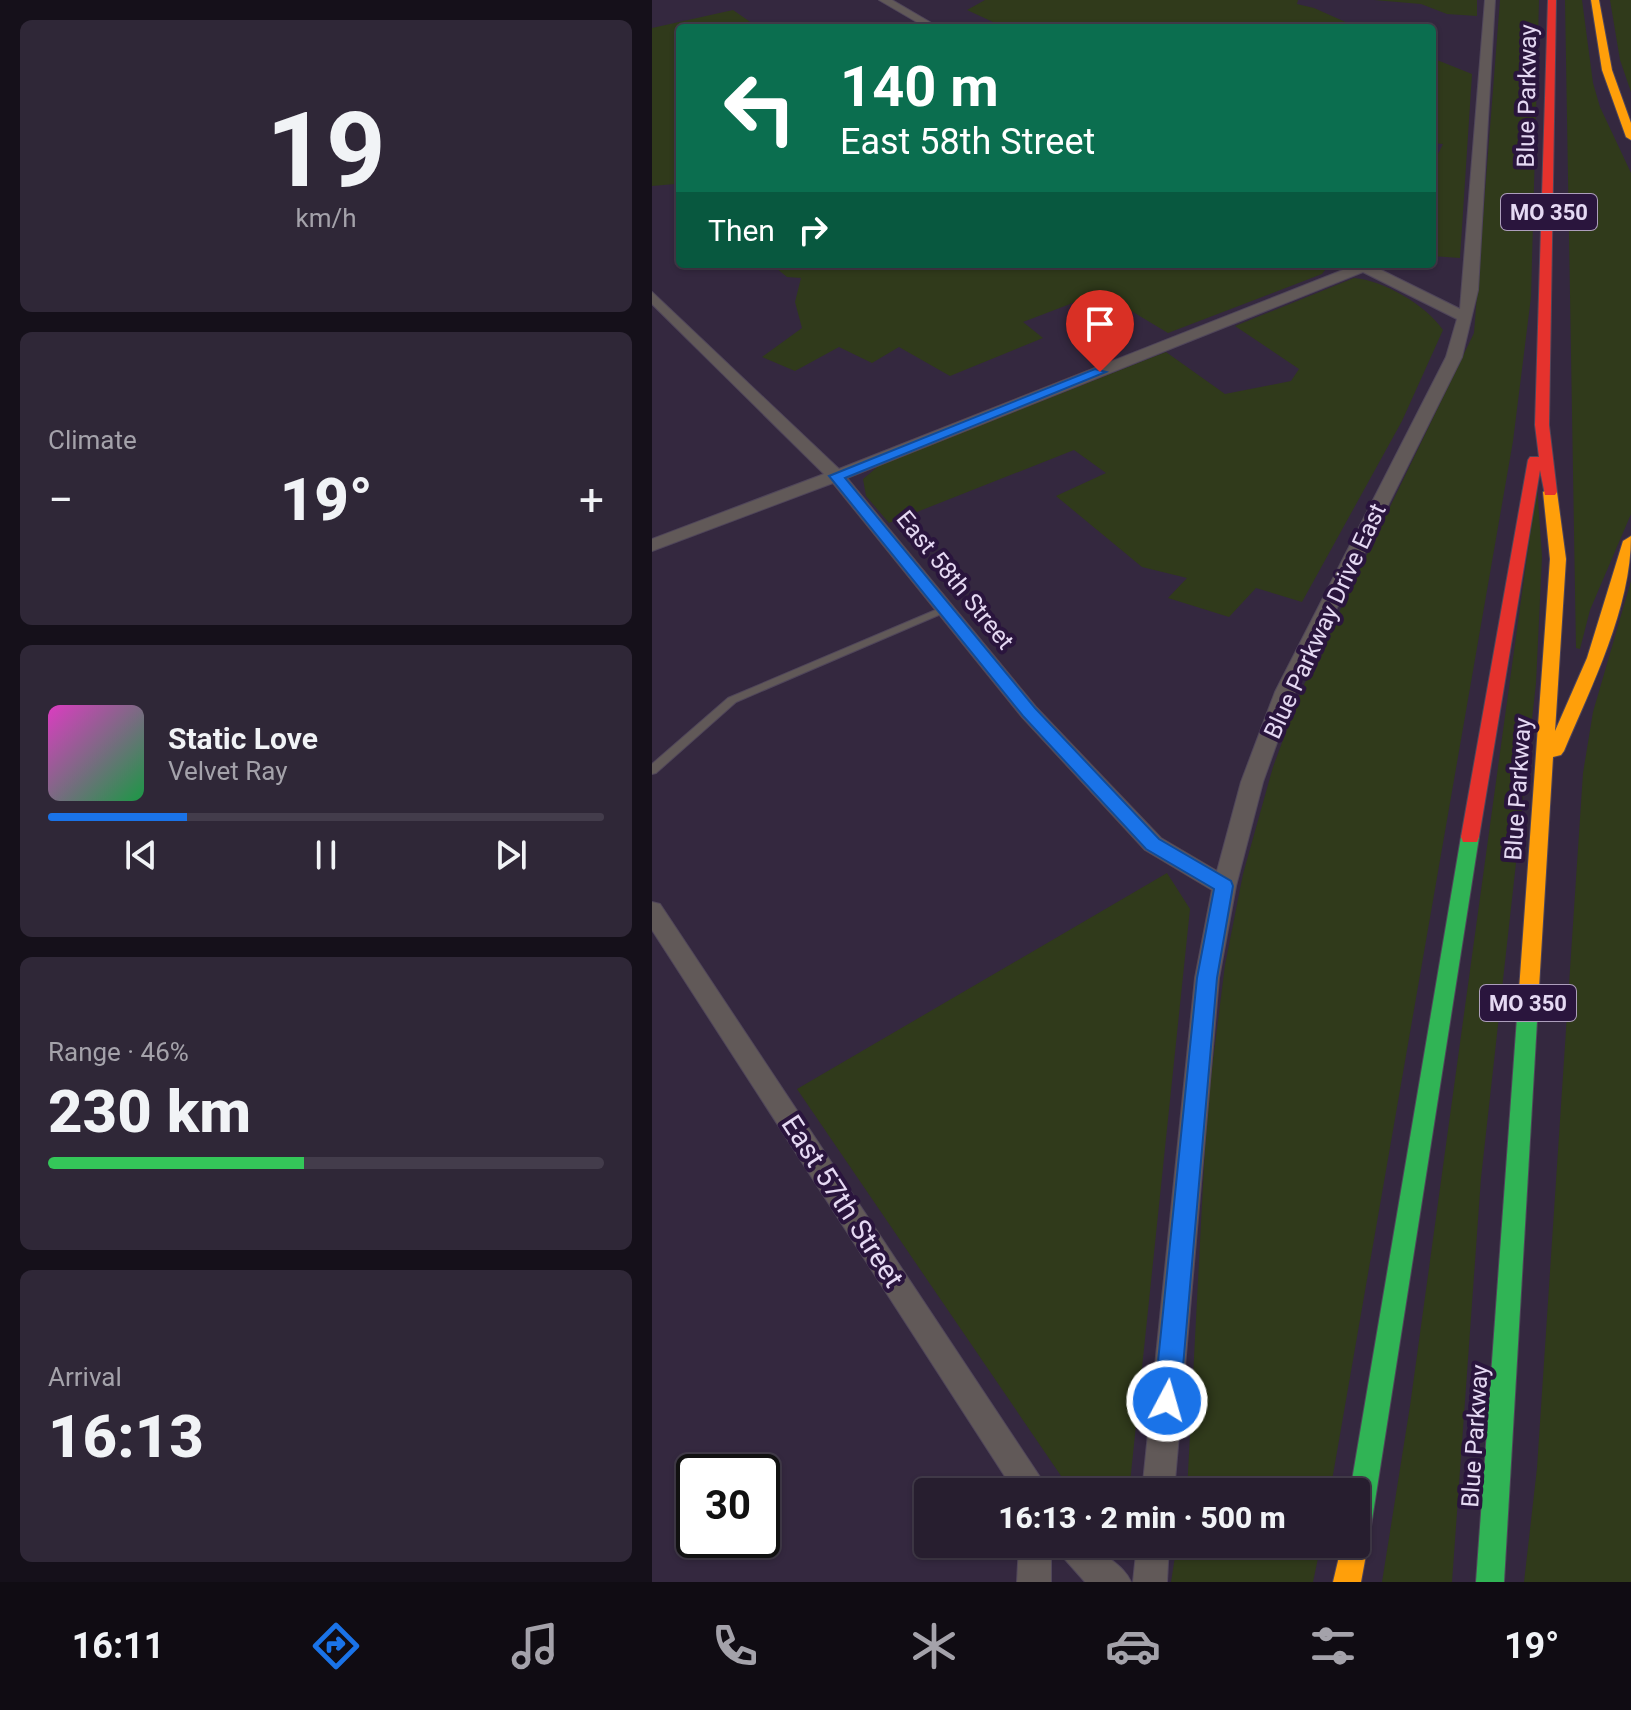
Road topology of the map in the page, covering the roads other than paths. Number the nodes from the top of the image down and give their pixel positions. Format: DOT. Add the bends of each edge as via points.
graph roads {
  1 [pos="884,0"];
  2 [pos="1490,0"];
  3 [pos="1552,0"];
  4 [pos="1595,0"];
  5 [pos="928,24"];
  6 [pos="1631,137"];
  7 [pos="1356,268"];
  8 [pos="1365,268"];
  9 [pos="652,296"];
  10 [pos="1463,316"];
  11 [pos="1542,425"];
  12 [pos="836,476"];
  13 [pos="1631,541"];
  14 [pos="652,545"];
  15 [pos="945,609"];
  16 [pos="652,770"];
  17 [pos="1543,780"];
  18 [pos="1224,886"];
  19 [pos="652,911"];
  20 [pos="1025,1478"];
  21 [pos="1159,1478"];
  22 [pos="1366,1478"];
  23 [pos="1035,1558"];
  24 [pos="1085,1558"];
  25 [pos="1152,1558"];
  26 [pos="1352,1558"];
  27 [pos="1034,1582"];
  28 [pos="1114,1582"];
  29 [pos="1150,1582"];
  30 [pos="1347,1582"];
  31 [pos="1490,1582"];
  1 -- 5 [label="street"];
  2 -- 10 [label="street, Blue Parkway Drive East" via="1471,290"];
  3 -- 11 [label="highway, Blue Parkway / MO 350"];
  4 -- 6 [label="highway" via="1597,38"];
  7 -- 12 [label="street"];
  8 -- 10 [label="street"];
  9 -- 12 [label="street, East 58th Street"];
  10 -- 18 [label="street, Blue Parkway Drive East" via="1454,357 1285,692 1252,782"];
  11 -- 17 [label="highway, Blue Parkway / MO 350" via="1558,559"];
  11 -- 22 [label="highway" via="1508,601"];
  12 -- 14 [label="street"];
  12 -- 15 [label="street, East 58th Street"];
  13 -- 17 [label="highway" via="1595,658"];
  15 -- 16 [label="lane" via="732,700"];
  15 -- 18 [label="street, East 58th Street" via="1029,712 1153,844"];
  17 -- 31 [label="highway, Blue Parkway / MO 350"];
  18 -- 21 [label="street, Blue Parkway Drive East" via="1207,978"];
  19 -- 20 [label="street, East 57th Street"];
  23 -- 27 [label="street"];
  24 -- 28 [label="street"];
  25 -- 29 [label="street"];
  26 -- 30 [label="highway"];
}
